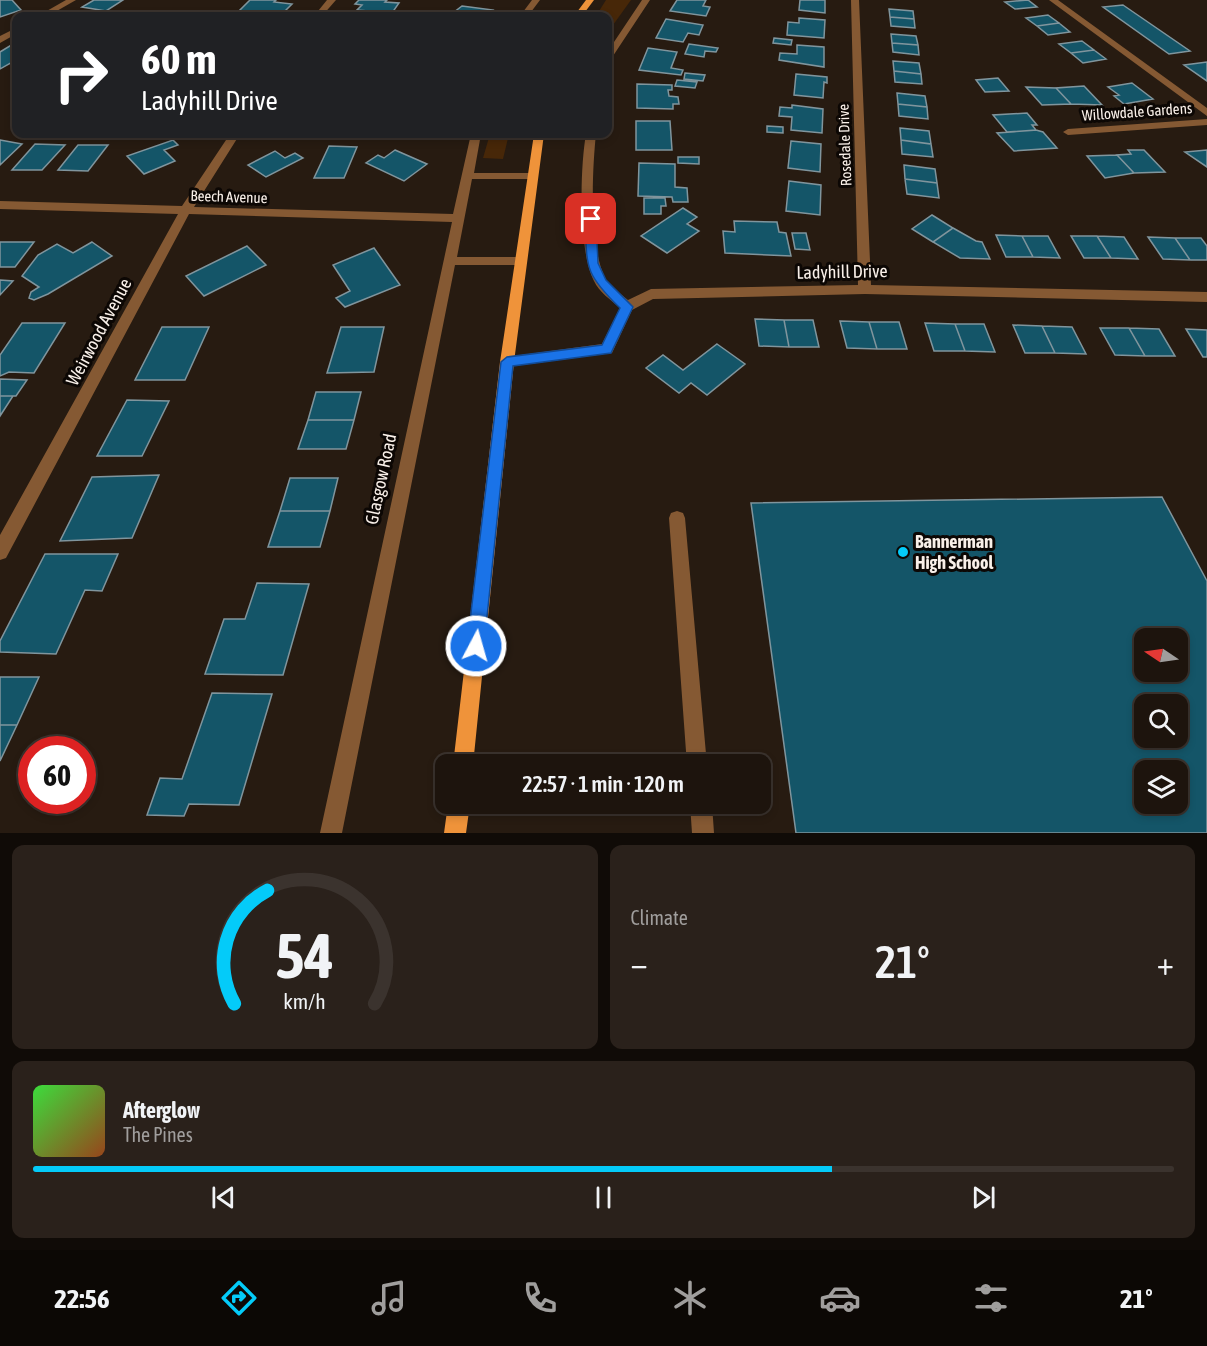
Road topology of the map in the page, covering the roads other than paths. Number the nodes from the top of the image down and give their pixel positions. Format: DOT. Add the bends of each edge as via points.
graph roads {
  1 [pos="72,0"];
  2 [pos="332,0"];
  3 [pos="646,0"];
  4 [pos="855,0"];
  5 [pos="1053,0"];
  6 [pos="50,12"];
  7 [pos="322,12"];
  8 [pos="612,51"];
  9 [pos="1207,113"];
  10 [pos="1207,122"];
  11 [pos="1068,132"];
  12 [pos="231,138"];
  13 [pos="475,138"];
  14 [pos="538,138"];
  15 [pos="590,138"];
  16 [pos="467,176"];
  17 [pos="532,176"];
  18 [pos="0,205"];
  19 [pos="185,211"];
  20 [pos="457,218"];
  21 [pos="449,261"];
  22 [pos="521,261"];
  23 [pos="865,289"];
  24 [pos="1207,297"];
  25 [pos="627,307"];
  26 [pos="507,362"];
  27 [pos="677,518"];
  28 [pos="8,522"];
  29 [pos="0,552"];
  30 [pos="464,754"];
  31 [pos="696,754"];
  32 [pos="458,814"];
  33 [pos="702,814"];
  34 [pos="331,833"];
  35 [pos="455,833"];
  36 [pos="703,833"];
  1 -- 6 [label="street"];
  2 -- 7 [label="street"];
  3 -- 8 [label="street"];
  4 -- 23 [label="street, Rosedale Drive"];
  5 -- 9 [label="street"];
  10 -- 11 [label="street, Willowdale Gardens"];
  12 -- 19 [label="street, Weirwood Avenue"];
  13 -- 16 [label="street, Glasgow Road"];
  14 -- 17 [label="main road"];
  15 -- 25 [label="street" via="587,154 593,263 601,282"];
  16 -- 17 [label="street"];
  16 -- 20 [label="street, Glasgow Road"];
  17 -- 22 [label="main road"];
  18 -- 19 [label="street, Beech Avenue"];
  19 -- 20 [label="street, Beech Avenue"];
  19 -- 28 [label="street, Weirwood Avenue"];
  20 -- 21 [label="street, Glasgow Road"];
  21 -- 22 [label="street"];
  21 -- 34 [label="street, Glasgow Road"];
  22 -- 26 [label="main road"];
  23 -- 24 [label="street, Ladyhill Drive"];
  23 -- 25 [label="street, Ladyhill Drive" via="651,294"];
  25 -- 26 [label="street" via="607,350"];
  26 -- 30 [label="main road"];
  27 -- 31 [label="street"];
  28 -- 29 [label="street, Weirwood Avenue"];
  32 -- 35 [label="main road"];
  33 -- 36 [label="street"];
}
